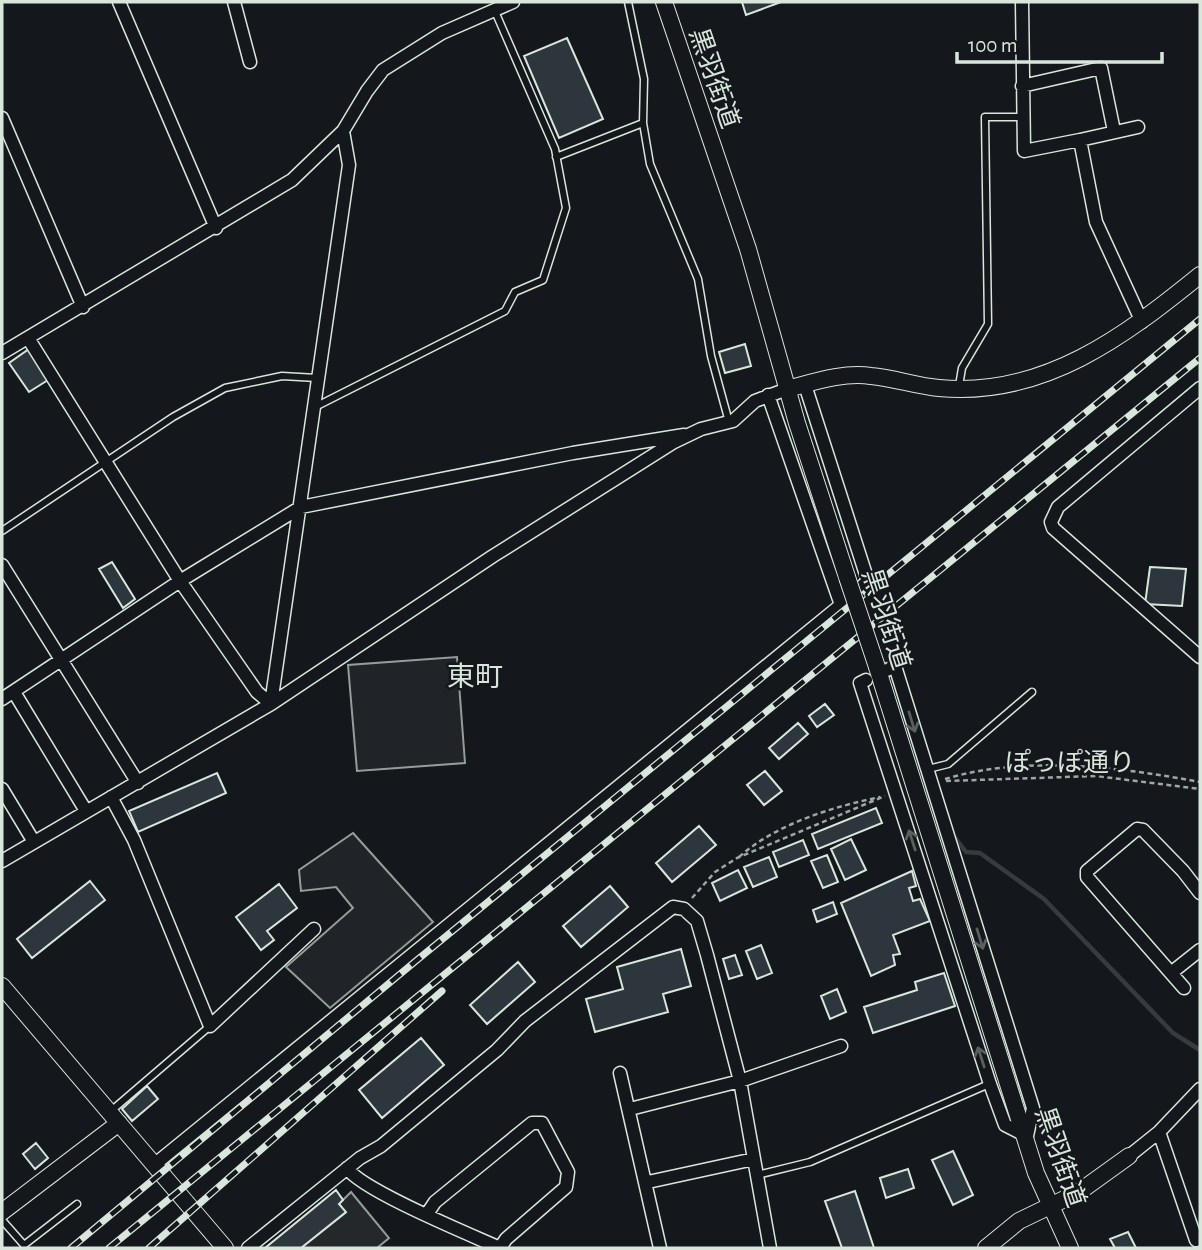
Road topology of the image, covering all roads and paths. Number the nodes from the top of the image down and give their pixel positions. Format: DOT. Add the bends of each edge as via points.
graph roads {
  1 [pos="119,2"];
  2 [pos="233,2"];
  3 [pos="513,2"];
  4 [pos="628,2"];
  5 [pos="664,2"];
  6 [pos="1021,2"];
  7 [pos="494,9"];
  8 [pos="250,62"];
  9 [pos="1023,86"];
  10 [pos="1022,117"];
  11 [pos="2,118"];
  12 [pos="643,123"];
  13 [pos="1138,127"];
  14 [pos="343,131"];
  15 [pos="1114,131"];
  16 [pos="1080,140"];
  17 [pos="556,157"];
  18 [pos="216,228"];
  19 [pos="1200,275"];
  20 [pos="83,307"];
  21 [pos="1142,322"];
  22 [pos="28,338"];
  23 [pos="2,354"];
  24 [pos="319,379"];
  25 [pos="805,385"];
  26 [pos="1200,388"];
  27 [pos="787,389"];
  28 [pos="958,389"];
  29 [pos="768,394"];
  30 [pos="315,407"];
  31 [pos="729,422"];
  32 [pos="688,435"];
  33 [pos="107,464"];
  34 [pos="301,507"];
  35 [pos="2,531"];
  36 [pos="2,565"];
  37 [pos="180,581"];
  38 [pos="841,605"];
  39 [pos="1200,657"];
  40 [pos="63,662"];
  41 [pos="877,672"];
  42 [pos="14,692"];
  43 [pos="1032,692"];
  44 [pos="2,699"];
  45 [pos="271,704"];
  46 [pos="927,769"];
  47 [pos="1200,782"];
  48 [pos="138,783"];
  49 [pos="2,789"];
  50 [pos="1200,789"];
  51 [pos="111,797"];
  52 [pos="86,811"];
  53 [pos="34,842"];
  54 [pos="737,858"];
  55 [pos="2,861"];
  56 [pos="1200,894"];
  57 [pos="689,901"];
  58 [pos="314,929"];
  59 [pos="1200,950"];
  60 [pos="1171,973"];
  61 [pos="2,986"];
  62 [pos="1184,988"];
  63 [pos="210,1026"];
  64 [pos="841,1046"];
  65 [pos="620,1073"];
  66 [pos="740,1081"];
  67 [pos="990,1084"];
  68 [pos="1199,1093"];
  69 [pos="630,1110"];
  70 [pos="114,1118"];
  71 [pos="1158,1132"];
  72 [pos="1027,1136"];
  73 [pos="1129,1156"];
  74 [pos="754,1159"];
  75 [pos="154,1165"];
  76 [pos="347,1168"];
  77 [pos="757,1175"];
  78 [pos="648,1182"];
  79 [pos="77,1204"];
  80 [pos="1051,1207"];
  81 [pos="2,1212"];
  82 [pos="427,1214"];
  83 [pos="2,1220"];
  84 [pos="1196,1240"];
  85 [pos="483,1245"];
  86 [pos="225,1248"];
  87 [pos="248,1248"];
  88 [pos="660,1248"];
  89 [pos="770,1248"];
  90 [pos="986,1248"];
  91 [pos="1070,1248"];
  1 -- 18 [label="street"];
  2 -- 8 [label="street"];
  3 -- 7 [label="street"];
  4 -- 12 [label="lane" via="644,79"];
  5 -- 27 [label="street, 黒羽街道" via="748,249"];
  6 -- 9 [label="street"];
  7 -- 14 [label="street" via="442,33 383,70"];
  7 -- 17 [label="lane"];
  9 -- 10 [label="street"];
  9 -- 15 [label="street" via="1101,68"];
  10 -- 16 [label="street" via="1024,151"];
  10 -- 28 [label="lane" via="985,117 988,324 962,368"];
  11 -- 20 [label="street"];
  12 -- 17 [label="lane"];
  12 -- 31 [label="lane" via="650,164 698,279 711,356"];
  13 -- 15 [label="street"];
  14 -- 18 [label="street" via="292,180"];
  14 -- 24 [label="street" via="349,165"];
  15 -- 16 [label="street"];
  16 -- 21 [label="street" via="1096,222"];
  17 -- 30 [label="lane" via="566,208 543,280 515,292 505,311"];
  18 -- 20 [label="street"];
  19 -- 21 [label="street"];
  20 -- 22 [label="street"];
  21 -- 28 [label="street" via="1056,372"];
  22 -- 23 [label="street"];
  22 -- 33 [label="street"];
  24 -- 30 [label="street"];
  24 -- 33 [label="lane" via="282,376 225,388 173,417"];
  25 -- 27 [label="street"];
  25 -- 28 [label="street" via="870,375"];
  25 -- 38 [label="street" via="868,581"];
  26 -- 39 [label="street" via="1058,507 1051,522"];
  27 -- 29 [label="street"];
  27 -- 41 [label="street, 黒羽街道, bridge"];
  29 -- 31 [label="street"];
  29 -- 38 [label="street"];
  30 -- 34 [label="street"];
  31 -- 32 [label="street"];
  32 -- 34 [label="street"];
  32 -- 45 [label="street" via="493,556"];
  33 -- 35 [label="lane"];
  33 -- 37 [label="street"];
  34 -- 37 [label="street"];
  34 -- 45 [label="street"];
  36 -- 40 [label="street"];
  37 -- 40 [label="street"];
  37 -- 45 [label="street" via="257,692"];
  38 -- 75 [label="street"];
  40 -- 42 [label="street"];
  40 -- 48 [label="street"];
  41 -- 46 [label="street, one-way" via="895,666"];
  67 -- 41 [label="street, one-way" via="860,683"];
  41 -- 72 [label="street, 黒羽街道"];
  42 -- 44 [label="street"];
  42 -- 52 [label="street"];
  43 -- 46 [label="lane" via="948,764"];
  45 -- 48 [label="street"];
  46 -- 72 [label="street, one-way" via="1033,1108"];
  47 -- 50 [label="path, ぽっぽ通り" via="1063,766 969,772 938,781 1086,776"];
  48 -- 51 [label="street"];
  49 -- 53 [label="street"];
  51 -- 52 [label="street"];
  51 -- 63 [label="street" via="138,850"];
  52 -- 53 [label="street"];
  53 -- 55 [label="street"];
  54 -- 54 [label="path" via="888,795 771,834"];
  54 -- 57 [label="path" via="715,872"];
  56 -- 60 [label="street" via="1143,830 1131,831 1087,871 1087,877"];
  58 -- 63 [label="street"];
  59 -- 60 [label="street"];
  60 -- 62 [label="street"];
  61 -- 70 [label="street"];
  63 -- 70 [label="lane"];
  64 -- 66 [label="street"];
  65 -- 69 [label="street"];
  66 -- 69 [label="street"];
  66 -- 74 [label="street"];
  66 -- 76 [label="street" via="697,921 684,909 673,907 525,1021 497,1050 381,1146"];
  67 -- 72 [label="street" via="1005,1125"];
  67 -- 77 [label="lane" via="810,1162"];
  68 -- 71 [label="street"];
  69 -- 78 [label="street"];
  70 -- 75 [label="street"];
  70 -- 81 [label="street"];
  71 -- 73 [label="street"];
  71 -- 84 [label="street"];
  72 -- 80 [label="street, 黒羽街道"];
  73 -- 80 [label="street"];
  74 -- 77 [label="street"];
  74 -- 78 [label="street"];
  75 -- 86 [label="street"];
  76 -- 82 [label="street" via="361,1182"];
  76 -- 87 [label="street"];
  77 -- 89 [label="street"];
  78 -- 88 [label="street"];
  79 -- 83 [label="lane" via="24,1245"];
  80 -- 90 [label="street" via="1019,1221"];
  80 -- 91 [label="street, 黒羽街道"];
  82 -- 85 [label="street"];
  82 -- 85 [label="street" via="435,1202 533,1123 542,1124 568,1172 566,1187 500,1248"];
}
